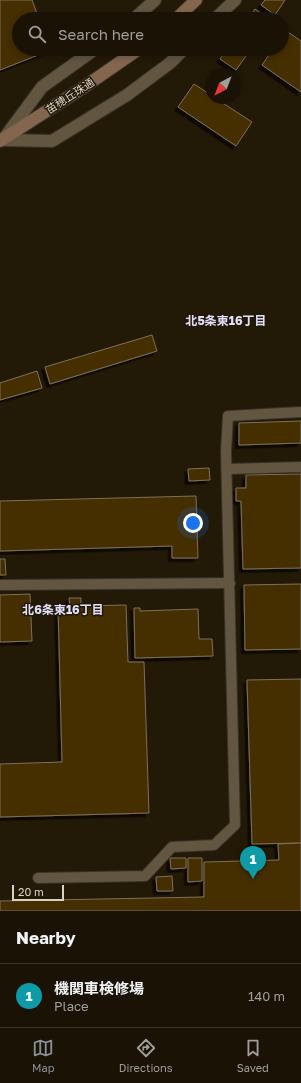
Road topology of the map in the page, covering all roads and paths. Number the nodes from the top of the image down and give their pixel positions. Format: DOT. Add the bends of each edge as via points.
graph roads {
  1 [pos="155,0"];
  2 [pos="196,0"];
  3 [pos="235,0"];
  4 [pos="142,12"];
  5 [pos="183,12"];
  6 [pos="222,12"];
  7 [pos="85,56"];
  8 [pos="128,56"];
  9 [pos="176,56"];
  10 [pos="1,138"];
  11 [pos="301,412"];
  12 [pos="301,467"];
  13 [pos="227,469"];
  14 [pos="230,583"];
  15 [pos="0,585"];
  16 [pos="38,878"];
  1 -- 4 [label="street"];
  2 -- 5 [label="street"];
  3 -- 6 [label="street"];
  7 -- 10 [label="street" via="42,87"];
  8 -- 10 [label="street, 苗穂丘珠通"];
  9 -- 10 [label="street" via="127,95 52,141"];
  11 -- 13 [label="lane" via="228,416"];
  12 -- 13 [label="lane"];
  13 -- 14 [label="lane"];
  14 -- 15 [label="lane"];
  14 -- 16 [label="lane" via="235,825 214,845 172,847 145,876"];
}
